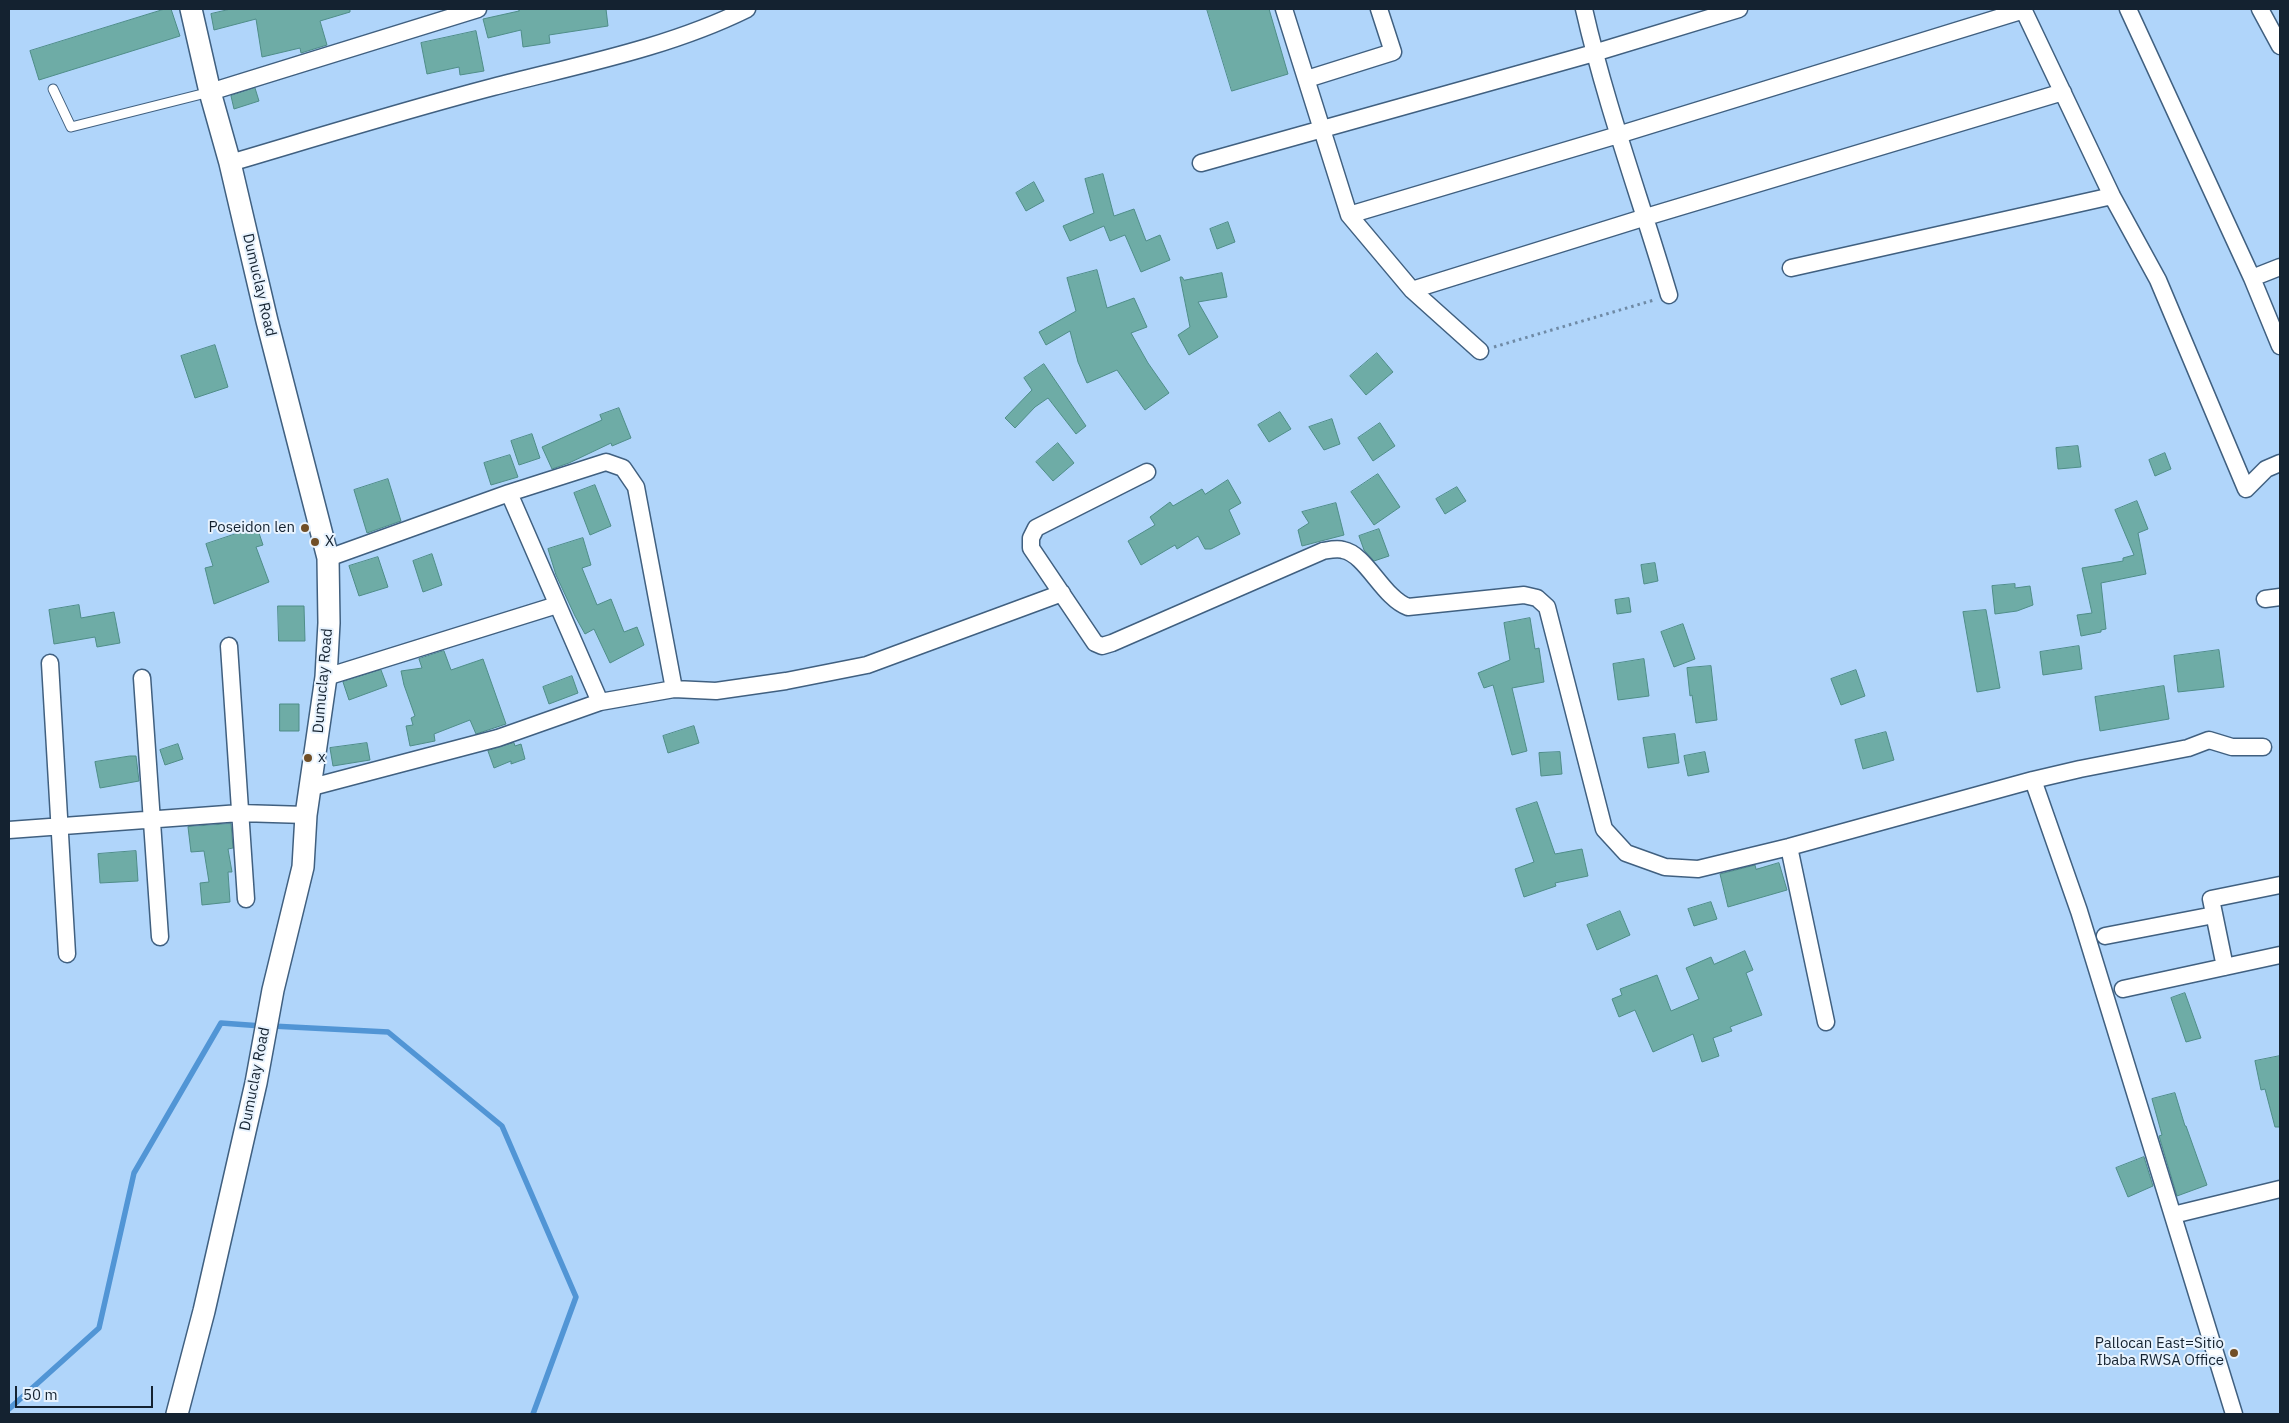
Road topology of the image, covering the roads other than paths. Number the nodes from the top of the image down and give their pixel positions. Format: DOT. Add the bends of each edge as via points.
graph roads {
  1 [pos="191,9"];
  2 [pos="478,9"];
  3 [pos="747,9"];
  4 [pos="1284,9"];
  5 [pos="1379,9"];
  6 [pos="1584,9"];
  7 [pos="1739,9"];
  8 [pos="2023,9"];
  9 [pos="2128,9"];
  10 [pos="2260,9"];
  11 [pos="2280,46"];
  12 [pos="1594,53"];
  13 [pos="1307,79"];
  14 [pos="53,89"];
  15 [pos="210,92"];
  16 [pos="2062,92"];
  17 [pos="1323,131"];
  18 [pos="1618,135"];
  19 [pos="230,163"];
  20 [pos="1202,164"];
  21 [pos="2112,196"];
  22 [pos="1348,215"];
  23 [pos="1646,217"];
  24 [pos="2280,267"];
  25 [pos="1791,268"];
  26 [pos="2252,278"];
  27 [pos="1412,290"];
  28 [pos="1669,295"];
  29 [pos="2280,346"];
  30 [pos="1480,351"];
  31 [pos="2280,463"];
  32 [pos="1147,472"];
  33 [pos="509,493"];
  34 [pos="328,558"];
  35 [pos="1062,594"];
  36 [pos="557,605"];
  37 [pos="229,646"];
  38 [pos="50,662"];
  39 [pos="142,678"];
  40 [pos="326,678"];
  41 [pos="674,689"];
  42 [pos="600,702"];
  43 [pos="2263,747"];
  44 [pos="2033,780"];
  45 [pos="312,787"];
  46 [pos="240,813"];
  47 [pos="306,815"];
  48 [pos="152,819"];
  49 [pos="59,826"];
  50 [pos="9,830"];
  51 [pos="1789,847"];
  52 [pos="2280,885"];
  53 [pos="246,899"];
  54 [pos="2214,915"];
  55 [pos="2105,936"];
  56 [pos="160,937"];
  57 [pos="67,954"];
  58 [pos="2280,955"];
  59 [pos="2225,967"];
  60 [pos="2123,989"];
  61 [pos="1826,1022"];
  62 [pos="2280,1189"];
  63 [pos="2173,1215"];
  64 [pos="177,1414"];
  65 [pos="2234,1414"];
  1 -- 15 [label="street, Dumuclay Road"];
  2 -- 15 [label="street"];
  3 -- 19 [label="street" via="713,25 636,50 440,101"];
  4 -- 13 [label="street"];
  5 -- 13 [label="street" via="1392,52"];
  6 -- 12 [label="street"];
  7 -- 12 [label="street"];
  8 -- 16 [label="street"];
  8 -- 18 [label="street"];
  9 -- 26 [label="street"];
  10 -- 11 [label="street"];
  12 -- 17 [label="street"];
  12 -- 18 [label="street"];
  13 -- 17 [label="street"];
  14 -- 15 [label="lane" via="71,127"];
  15 -- 19 [label="street, Dumuclay Road"];
  16 -- 21 [label="street"];
  16 -- 23 [label="street"];
  17 -- 20 [label="street"];
  17 -- 22 [label="street"];
  18 -- 22 [label="street"];
  18 -- 23 [label="street"];
  19 -- 34 [label="street, Dumuclay Road"];
  21 -- 25 [label="street"];
  21 -- 31 [label="street" via="2158,280 2246,489 2266,469"];
  22 -- 27 [label="street"];
  23 -- 27 [label="street"];
  23 -- 28 [label="street"];
  24 -- 26 [label="street"];
  26 -- 29 [label="street"];
  27 -- 30 [label="street"];
  32 -- 35 [label="street" via="1036,528 1031,548"];
  33 -- 34 [label="street"];
  33 -- 36 [label="street"];
  33 -- 41 [label="street" via="606,462 623,468 636,487"];
  34 -- 40 [label="street, Dumuclay Road"];
  35 -- 41 [label="street" via="866,665 786,682 716,691"];
  35 -- 51 [label="street" via="1095,643 1102,646 1323,551 1344,550 1358,559 1398,603 1408,607 1524,595 1537,598 1547,607 1604,829 1626,853 1665,867 1698,869"];
  36 -- 40 [label="street"];
  36 -- 42 [label="street"];
  37 -- 46 [label="street"];
  38 -- 49 [label="street"];
  39 -- 48 [label="street"];
  40 -- 45 [label="street, Dumuclay Road"];
  41 -- 42 [label="street"];
  42 -- 45 [label="street" via="498,738"];
  43 -- 44 [label="street" via="2232,747 2209,740 2188,748"];
  44 -- 51 [label="street"];
  44 -- 63 [label="street" via="2079,911"];
  45 -- 47 [label="street, Dumuclay Road"];
  46 -- 47 [label="street"];
  46 -- 48 [label="street"];
  46 -- 53 [label="street"];
  47 -- 64 [label="street, Dumuclay Road" via="302,868 273,990 256,1084"];
  48 -- 49 [label="street"];
  48 -- 56 [label="street"];
  49 -- 50 [label="street"];
  49 -- 57 [label="street"];
  51 -- 61 [label="street"];
  52 -- 54 [label="street" via="2211,899"];
  54 -- 55 [label="street"];
  54 -- 59 [label="street"];
  58 -- 59 [label="street"];
  59 -- 60 [label="street"];
  62 -- 63 [label="street"];
  63 -- 65 [label="street"];
}
